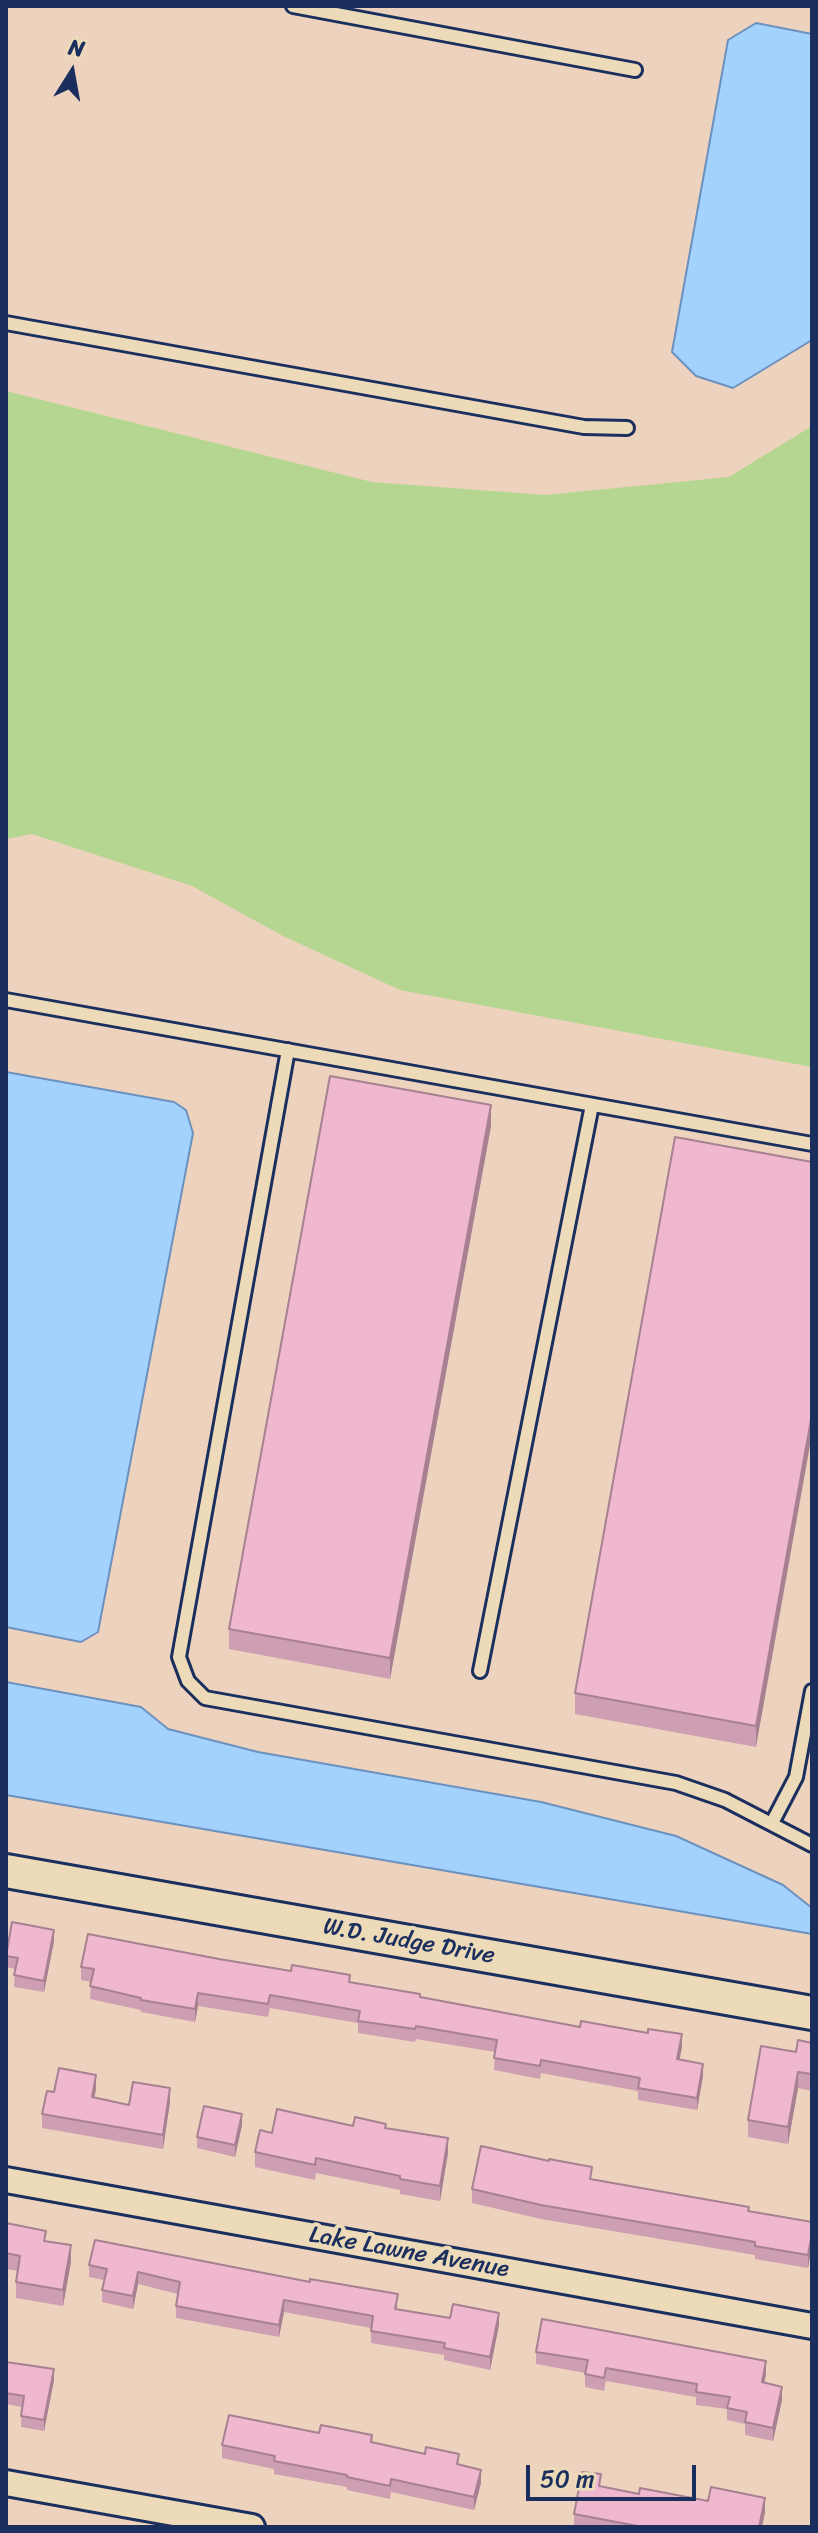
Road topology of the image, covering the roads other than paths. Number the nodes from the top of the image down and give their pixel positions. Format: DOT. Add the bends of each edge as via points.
graph roads {
  1 [pos="293,6"];
  2 [pos="635,70"];
  3 [pos="6,323"];
  4 [pos="627,428"];
  5 [pos="6,1000"];
  6 [pos="288,1050"];
  7 [pos="592,1105"];
  8 [pos="812,1144"];
  9 [pos="480,1671"];
  10 [pos="812,1691"];
  11 [pos="772,1823"];
  12 [pos="812,1845"];
  13 [pos="6,1871"];
  14 [pos="812,2013"];
  15 [pos="6,2180"];
  16 [pos="812,2326"];
  17 [pos="6,2483"];
  18 [pos="252,2527"];
  1 -- 2 [label="lane"];
  3 -- 4 [label="lane" via="584,427"];
  5 -- 6 [label="lane"];
  6 -- 7 [label="lane"];
  6 -- 11 [label="lane" via="179,1657 188,1681 205,1698 676,1783"];
  7 -- 8 [label="lane"];
  7 -- 9 [label="lane"];
  10 -- 11 [label="lane" via="796,1777"];
  11 -- 12 [label="lane"];
  13 -- 14 [label="street, W.D. Judge Drive"];
  15 -- 16 [label="street, Lake Lawne Avenue"];
  17 -- 18 [label="street"];
}
